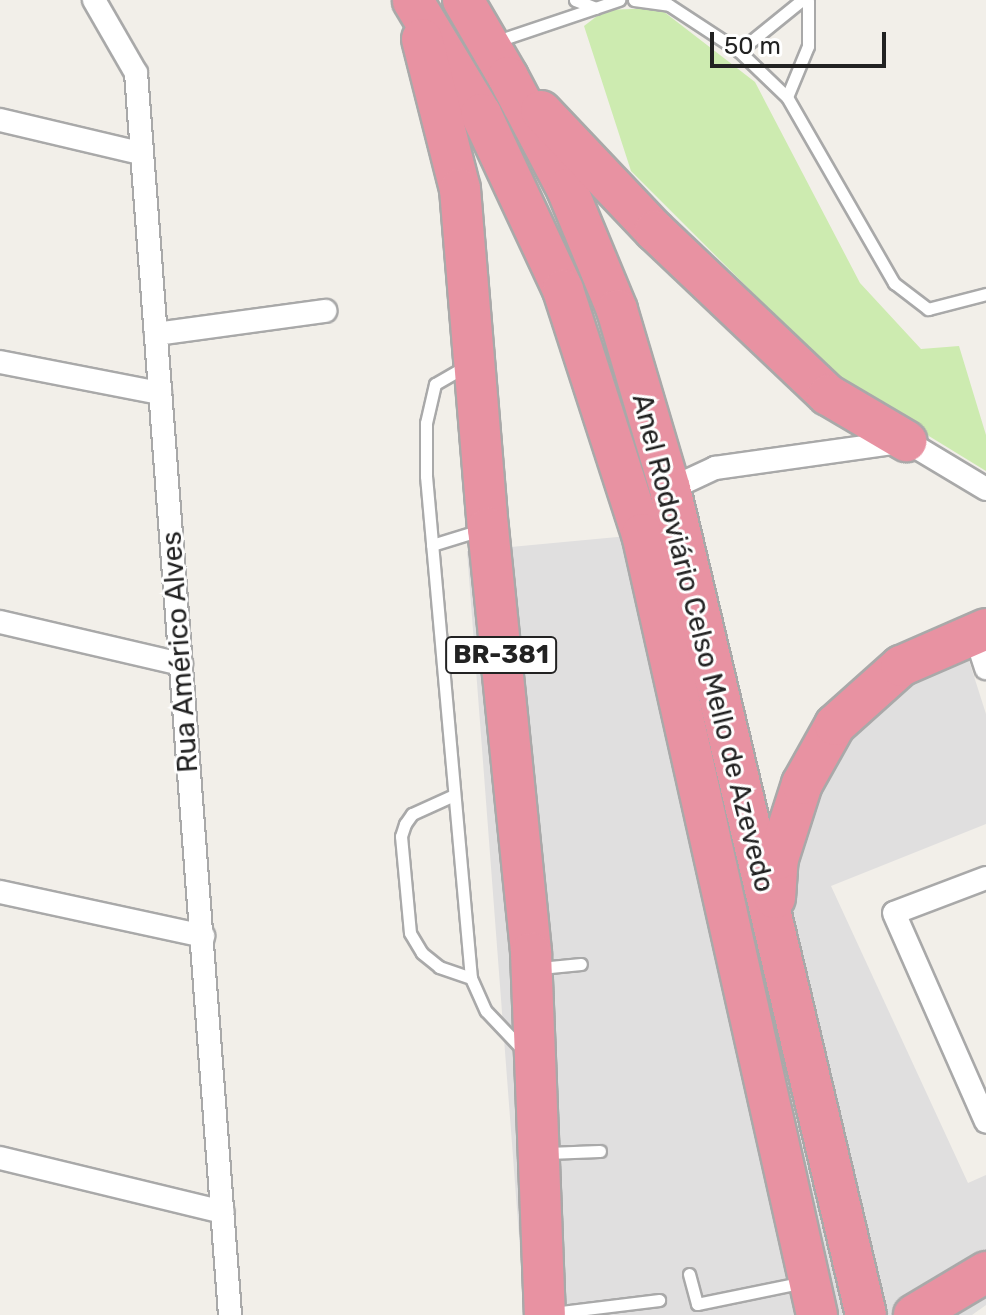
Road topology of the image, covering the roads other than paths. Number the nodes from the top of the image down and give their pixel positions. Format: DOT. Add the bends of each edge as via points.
graph roads {
  1 [pos="94,0"];
  2 [pos="463,0"];
  3 [pos="575,0"];
  4 [pos="619,0"];
  5 [pos="634,0"];
  6 [pos="805,0"];
  7 [pos="413,1"];
  8 [pos="596,8"];
  9 [pos="739,51"];
  10 [pos="498,60"];
  11 [pos="787,97"];
  12 [pos="0,120"];
  13 [pos="140,153"];
  14 [pos="986,294"];
  15 [pos="325,311"];
  16 [pos="156,334"];
  17 [pos="476,361"];
  18 [pos="0,362"];
  19 [pos="160,393"];
  20 [pos="906,441"];
  21 [pos="670,489"];
  22 [pos="986,489"];
  23 [pos="488,528"];
  24 [pos="432,545"];
  25 [pos="0,622"];
  26 [pos="982,644"];
  27 [pos="181,664"];
  28 [pos="454,795"];
  29 [pos="986,878"];
  30 [pos="0,892"];
  31 [pos="772,926"];
  32 [pos="203,936"];
  33 [pos="581,964"];
  34 [pos="531,969"];
  35 [pos="471,978"];
  36 [pos="535,1062"];
  37 [pos="985,1122"];
  38 [pos="600,1151"];
  39 [pos="538,1153"];
  40 [pos="0,1158"];
  41 [pos="223,1212"];
  42 [pos="986,1272"];
  43 [pos="689,1274"];
  44 [pos="813,1298"];
  45 [pos="659,1300"];
  46 [pos="230,1315"];
  47 [pos="545,1315"];
  48 [pos="866,1315"];
  49 [pos="914,1315"];
  1 -- 13 [label="street, Rua Américo Alves" via="136,73"];
  2 -- 10 [label="highway, Anel Rodoviário Celso Mello de Azevedo"];
  3 -- 8 [label="lane"];
  4 -- 8 [label="lane"];
  5 -- 9 [label="lane" via="669,5"];
  6 -- 9 [label="lane"];
  6 -- 11 [label="lane" via="808,46"];
  7 -- 17 [label="highway, BR-381" via="460,189"];
  7 -- 44 [label="highway" via="481,114 563,290 642,534"];
  8 -- 10 [label="lane"];
  9 -- 11 [label="lane"];
  10 -- 20 [label="highway" via="655,231 828,395"];
  10 -- 21 [label="highway, Anel Rodoviário Celso Mello de Azevedo" via="567,189 617,310"];
  11 -- 14 [label="lane" via="894,283 928,309"];
  12 -- 13 [label="street"];
  13 -- 16 [label="street, Rua Américo Alves"];
  15 -- 16 [label="street"];
  16 -- 19 [label="street, Rua Américo Alves"];
  17 -- 23 [label="highway, BR-381"];
  17 -- 24 [label="lane" via="435,384 426,423"];
  18 -- 19 [label="street"];
  19 -- 27 [label="street, Rua Américo Alves"];
  20 -- 21 [label="street" via="715,468"];
  20 -- 22 [label="street"];
  21 -- 31 [label="highway, Anel Rodoviário Celso Mello de Azevedo"];
  23 -- 24 [label="lane"];
  23 -- 34 [label="highway, BR-381"];
  24 -- 28 [label="lane"];
  25 -- 27 [label="street"];
  26 -- 31 [label="highway" via="901,666 835,725 802,784 783,844"];
  27 -- 32 [label="street, Rua Américo Alves"];
  28 -- 35 [label="lane"];
  28 -- 35 [label="lane" via="412,814 401,836 410,933 439,967"];
  29 -- 37 [label="street" via="894,913"];
  30 -- 32 [label="street"];
  31 -- 48 [label="highway, Anel Rodoviário Celso Mello de Azevedo"];
  32 -- 41 [label="street, Rua Américo Alves"];
  33 -- 34 [label="lane"];
  34 -- 36 [label="highway, BR-381"];
  35 -- 36 [label="lane" via="486,1011"];
  36 -- 39 [label="highway, BR-381"];
  38 -- 39 [label="lane"];
  39 -- 47 [label="highway, BR-381"];
  40 -- 41 [label="street"];
  41 -- 46 [label="street, Rua Américo Alves"];
  42 -- 49 [label="highway"];
  43 -- 44 [label="lane" via="697,1304"];
  45 -- 47 [label="lane"];
}
